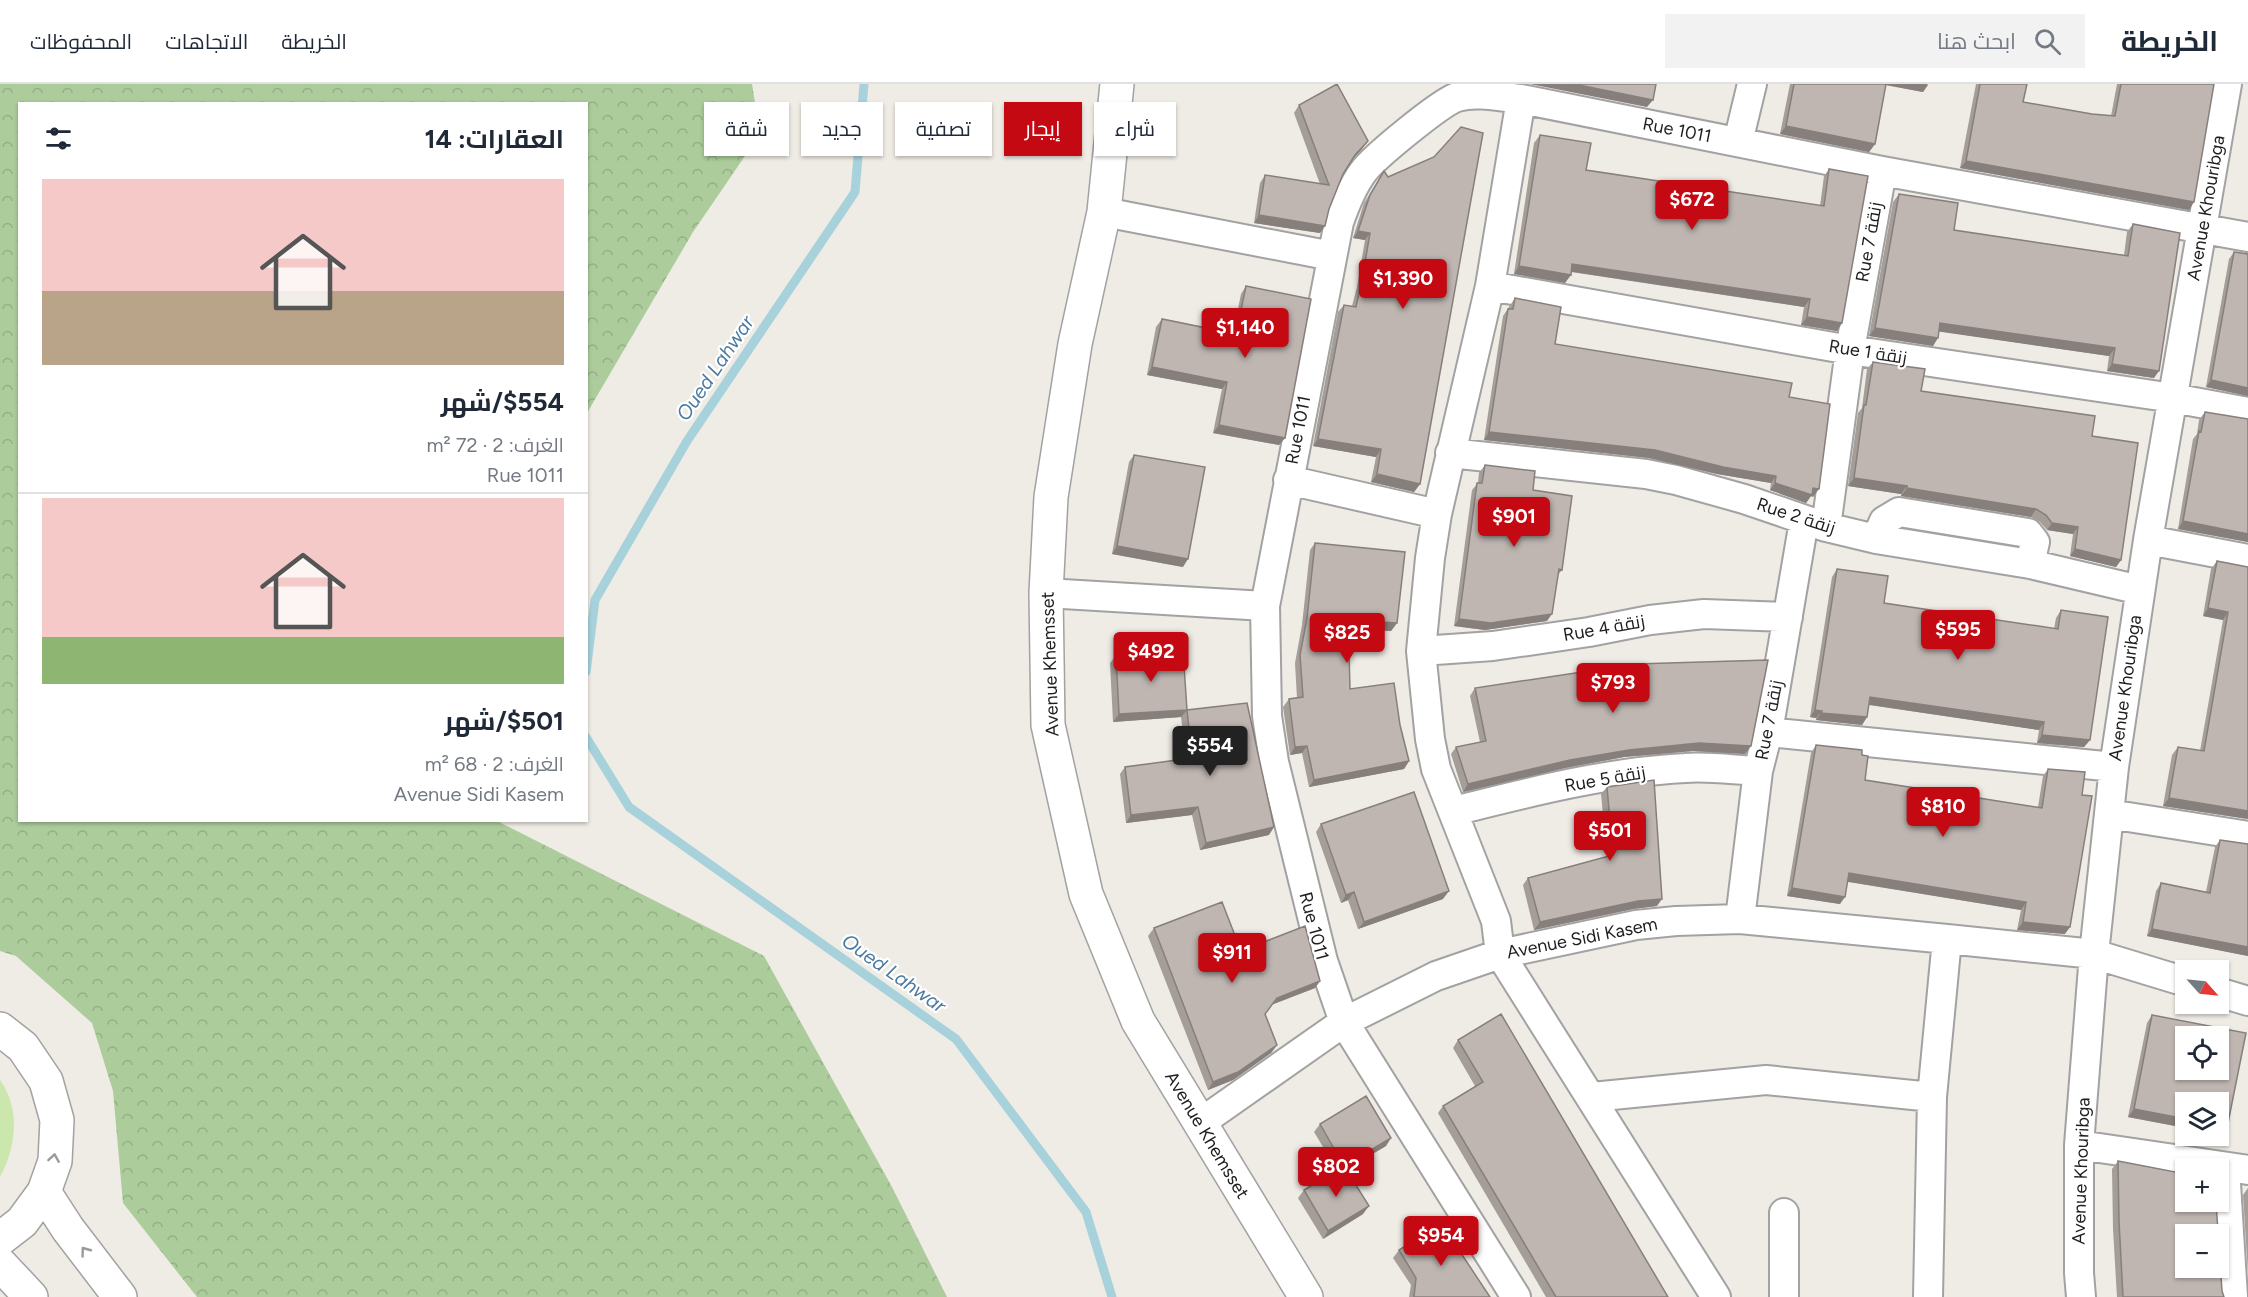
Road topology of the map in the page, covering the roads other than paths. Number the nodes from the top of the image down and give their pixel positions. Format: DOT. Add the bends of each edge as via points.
graph roads {
  1 [pos="1117,84"];
  2 [pos="1752,84"];
  3 [pos="2227,84"];
  4 [pos="1475,89"];
  5 [pos="1521,99"];
  6 [pos="1738,142"];
  7 [pos="1882,171"];
  8 [pos="1104,212"];
  9 [pos="2203,229"];
  10 [pos="2248,237"];
  11 [pos="1332,256"];
  12 [pos="1490,286"];
  13 [pos="1850,350"];
  14 [pos="2174,398"];
  15 [pos="2248,412"];
  16 [pos="1450,453"];
  17 [pos="1288,480"];
  18 [pos="1437,514"];
  19 [pos="1815,524"];
  20 [pos="2148,540"];
  21 [pos="2248,559"];
  22 [pos="2140,590"];
  23 [pos="1046,593"];
  24 [pos="1265,606"];
  25 [pos="1788,617"];
  26 [pos="1421,651"];
  27 [pos="1768,732"];
  28 [pos="2114,767"];
  29 [pos="1758,771"];
  30 [pos="1454,811"];
  31 [pos="2109,814"];
  32 [pos="2248,836"];
  33 [pos="1740,919"];
  34 [pos="1947,939"];
  35 [pos="1500,954"];
  36 [pos="2094,954"];
  37 [pos="2175,979"];
  38 [pos="2229,995"];
  39 [pos="2248,1001"];
  40 [pos="1344,1022"];
  41 [pos="0,1029"];
  42 [pos="1592,1097"];
  43 [pos="1932,1097"];
  44 [pos="1200,1123"];
  45 [pos="2079,1145"];
  46 [pos="2237,1168"];
  47 [pos="44,1192"];
  48 [pos="1784,1213"];
  49 [pos="0,1239"];
  50 [pos="0,1264"];
  51 [pos="32,1297"];
  52 [pos="120,1297"];
  53 [pos="1306,1297"];
  54 [pos="1516,1297"];
  55 [pos="1716,1297"];
  56 [pos="1784,1297"];
  57 [pos="1928,1297"];
  58 [pos="2081,1297"];
  59 [pos="2233,1297"];
  1 -- 8 [label="street, Avenue Khemsset"];
  2 -- 6 [label="street"];
  3 -- 9 [label="street, Avenue Khouribga"];
  4 -- 5 [label="street, Rue 1011"];
  4 -- 11 [label="street, Rue 1011" via="1434,112 1364,171 1349,195"];
  5 -- 6 [label="street, Rue 1011"];
  5 -- 12 [label="street"];
  6 -- 7 [label="street, Rue 1011"];
  7 -- 9 [label="street, Rue 1011"];
  7 -- 13 [label="street, Rue 7 زنقة"];
  8 -- 11 [label="street"];
  8 -- 23 [label="street, Avenue Khemsset" via="1075,344 1053,485"];
  9 -- 10 [label="street"];
  9 -- 14 [label="street, Avenue Khouribga"];
  11 -- 17 [label="street, Rue 1011"];
  12 -- 13 [label="street, Rue 1 زنقة"];
  12 -- 16 [label="street"];
  13 -- 14 [label="street, Rue 1 زنقة"];
  13 -- 19 [label="street, Rue 7 زنقة"];
  14 -- 15 [label="street, Rue 1 زنقة"];
  14 -- 20 [label="street, Avenue Khouribga"];
  16 -- 18 [label="street"];
  16 -- 19 [label="street, Rue 2 زنقة" via="1666,478"];
  17 -- 18 [label="street"];
  17 -- 24 [label="street, Rue 1011"];
  18 -- 26 [label="street"];
  19 -- 22 [label="street, Rue 2 زنقة" via="1876,539 2030,564"];
  19 -- 25 [label="street, Rue 7 زنقة"];
  20 -- 21 [label="street"];
  20 -- 22 [label="street, Avenue Khouribga"];
  22 -- 28 [label="street, Avenue Khouribga"];
  23 -- 24 [label="street"];
  23 -- 44 [label="street, Avenue Khemsset" via="1048,725 1086,894 1138,1021"];
  24 -- 40 [label="street, Rue 1011" via="1267,716 1274,762 1323,961"];
  25 -- 26 [label="street, Rue 4 زنقة" via="1704,614 1493,646"];
  25 -- 27 [label="street, Rue 7 زنقة"];
  26 -- 30 [label="street" via="1436,769"];
  27 -- 28 [label="street"];
  27 -- 29 [label="street, Rue 7 زنقة"];
  28 -- 31 [label="street, Avenue Khouribga"];
  29 -- 30 [label="street, Rue 5 زنقة" via="1686,767 1628,773"];
  29 -- 33 [label="street, Rue 7 زنقة"];
  30 -- 35 [label="street" via="1496,921"];
  31 -- 32 [label="street"];
  31 -- 36 [label="street, Avenue Khouribga"];
  33 -- 34 [label="street, Avenue Sidi Kasem"];
  33 -- 35 [label="street, Avenue Sidi Kasem" via="1636,925"];
  34 -- 36 [label="street, Avenue Sidi Kasem"];
  34 -- 43 [label="street"];
  35 -- 40 [label="street, Avenue Sidi Kasem" via="1436,976"];
  35 -- 42 [label="street"];
  36 -- 37 [label="street, Avenue Sidi Kasem"];
  36 -- 45 [label="street, Avenue Khouribga"];
  38 -- 39 [label="street"];
  40 -- 44 [label="street, Avenue Sidi Kasem"];
  40 -- 54 [label="street, Rue 1011"];
  47 -- 41 [label="street, one-way" via="55,1161 57,1120 46,1081 23,1047"];
  42 -- 43 [label="street" via="1766,1080"];
  42 -- 55 [label="street"];
  43 -- 57 [label="street"];
  44 -- 53 [label="street, Avenue Khemsset"];
  45 -- 46 [label="street"];
  45 -- 58 [label="street, Avenue Khouribga"];
  46 -- 59 [label="street"];
  47 -- 49 [label="street" via="22,1222"];
  52 -- 47 [label="street, one-way"];
  48 -- 56 [label="street"];
  50 -- 51 [label="street"];
}
